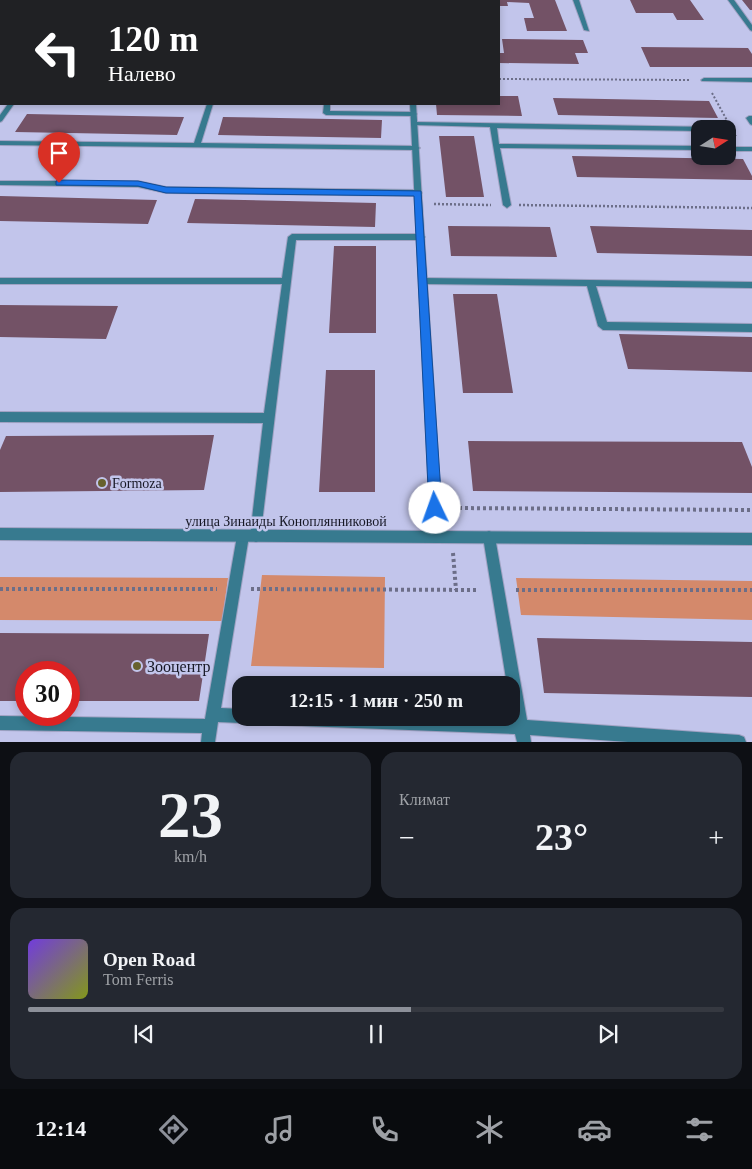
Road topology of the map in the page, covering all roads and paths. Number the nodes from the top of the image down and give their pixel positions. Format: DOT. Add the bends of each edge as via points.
graph roads {
  1 [pos="576,0"];
  2 [pos="731,0"];
  3 [pos="587,30"];
  4 [pos="752,30"];
  5 [pos="500,79"];
  6 [pos="704,80"];
  7 [pos="752,80"];
  8 [pos="10,105"];
  9 [pos="210,105"];
  10 [pos="327,105"];
  11 [pos="414,114"];
  12 [pos="752,118"];
  13 [pos="0,120"];
  14 [pos="752,123"];
  15 [pos="493,125"];
  16 [pos="691,129"];
  17 [pos="0,143"];
  18 [pos="197,145"];
  19 [pos="496,146"];
  20 [pos="416,148"];
  21 [pos="691,148"];
  22 [pos="736,149"];
  23 [pos="744,149"];
  24 [pos="752,149"];
  25 [pos="0,183"];
  26 [pos="418,193"];
  27 [pos="419,204"];
  28 [pos="507,205"];
  29 [pos="752,208"];
  30 [pos="420,237"];
  31 [pos="0,281"];
  32 [pos="286,281"];
  33 [pos="423,282"];
  34 [pos="591,283"];
  35 [pos="752,285"];
  36 [pos="752,328"];
  37 [pos="0,417"];
  38 [pos="270,418"];
  39 [pos="435,508"];
  40 [pos="752,510"];
  41 [pos="0,534"];
  42 [pos="250,536"];
  43 [pos="437,537"];
  44 [pos="489,537"];
  45 [pos="752,539"];
  46 [pos="0,589"];
  47 [pos="235,589"];
  48 [pos="497,590"];
  49 [pos="752,590"];
  50 [pos="232,718"];
  51 [pos="212,721"];
  52 [pos="0,723"];
  53 [pos="399,726"];
  54 [pos="523,734"];
  55 [pos="208,742"];
  56 [pos="739,742"];
  1 -- 3 [label="street"];
  2 -- 4 [label="street"];
  5 -- 6 [label="path"];
  6 -- 7 [label="street"];
  6 -- 23 [label="path"];
  8 -- 13 [label="street"];
  9 -- 18 [label="street"];
  10 -- 11 [label="street" via="326,113"];
  11 -- 15 [label="street"];
  11 -- 20 [label="street"];
  12 -- 14 [label="street" via="749,118"];
  15 -- 16 [label="street"];
  15 -- 19 [label="street"];
  17 -- 18 [label="street"];
  18 -- 20 [label="street"];
  19 -- 21 [label="street"];
  19 -- 28 [label="street"];
  20 -- 26 [label="street"];
  22 -- 23 [label="street"];
  23 -- 24 [label="street"];
  25 -- 26 [label="street" via="138,184 176,190"];
  26 -- 27 [label="street"];
  27 -- 28 [label="path"];
  27 -- 30 [label="street"];
  28 -- 29 [label="path"];
  30 -- 32 [label="street" via="292,236"];
  30 -- 33 [label="street"];
  31 -- 32 [label="street"];
  32 -- 38 [label="street"];
  33 -- 34 [label="street"];
  33 -- 39 [label="street"];
  34 -- 35 [label="street"];
  34 -- 36 [label="street" via="602,326"];
  37 -- 38 [label="street"];
  38 -- 42 [label="street" via="261,503"];
  39 -- 40 [label="path"];
  39 -- 43 [label="street"];
  41 -- 42 [label="street, улица Зинаиды Коноплянниковой"];
  42 -- 43 [label="street, улица Зинаиды Коноплянниковой"];
  42 -- 47 [label="street"];
  43 -- 44 [label="street, улица Зинаиды Коноплянниковой"];
  44 -- 45 [label="street, улица Зинаиды Коноплянниковой"];
  44 -- 48 [label="street"];
  46 -- 47 [label="path"];
  47 -- 48 [label="path"];
  47 -- 51 [label="street"];
  48 -- 49 [label="path"];
  48 -- 54 [label="street"];
  50 -- 51 [label="street"];
  51 -- 52 [label="street"];
  51 -- 55 [label="street"];
  53 -- 54 [label="street"];
  54 -- 56 [label="street"];
}
